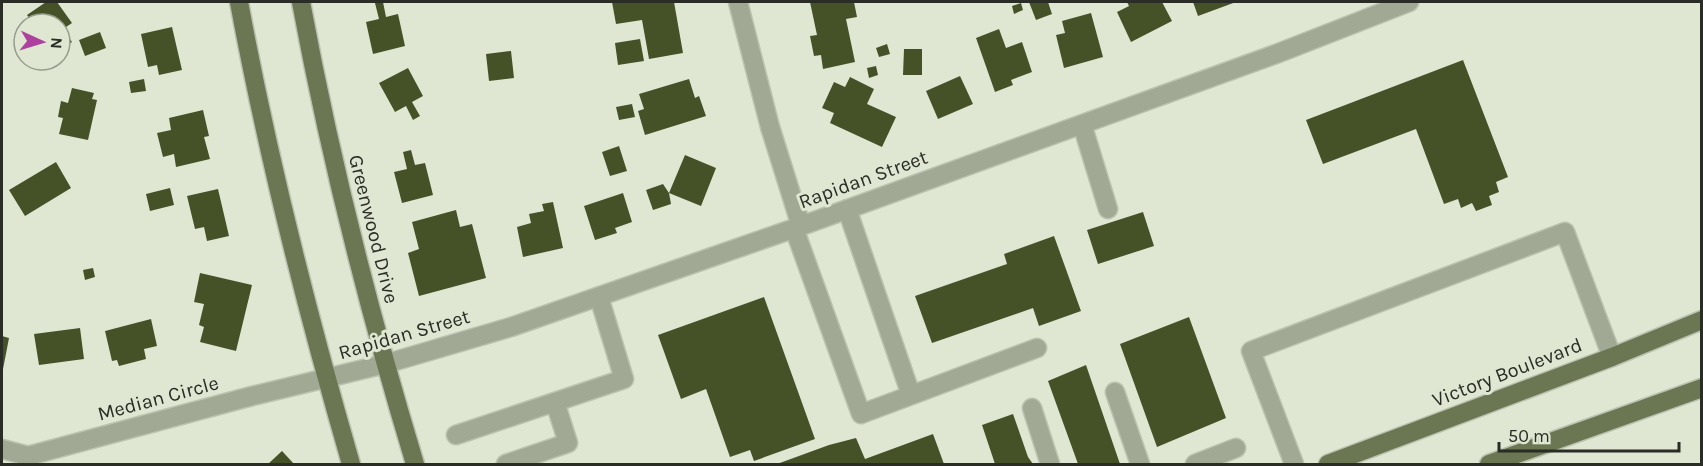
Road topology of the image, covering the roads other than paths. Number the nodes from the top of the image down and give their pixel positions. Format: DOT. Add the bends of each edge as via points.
graph roads {
  1 [pos="239,2"];
  2 [pos="301,2"];
  3 [pos="738,2"];
  4 [pos="1409,2"];
  5 [pos="1082,124"];
  6 [pos="847,209"];
  7 [pos="1108,209"];
  8 [pos="797,227"];
  9 [pos="599,297"];
  10 [pos="1701,320"];
  11 [pos="1037,348"];
  12 [pos="1612,357"];
  13 [pos="385,364"];
  14 [pos="326,379"];
  15 [pos="1701,388"];
  16 [pos="1115,392"];
  17 [pos="911,395"];
  18 [pos="1701,398"];
  19 [pos="555,402"];
  20 [pos="1653,407"];
  21 [pos="1032,408"];
  22 [pos="456,435"];
  23 [pos="1236,448"];
  24 [pos="2,449"];
  25 [pos="28,456"];
  26 [pos="2,463"];
  27 [pos="351,465"];
  28 [pos="415,465"];
  29 [pos="506,465"];
  30 [pos="1050,465"];
  31 [pos="1140,465"];
  32 [pos="1195,465"];
  33 [pos="1294,465"];
  34 [pos="1329,465"];
  35 [pos="1489,465"];
  1 -- 14 [label="main road" via="282,208"];
  2 -- 13 [label="main road, Greenwood Drive" via="331,152"];
  3 -- 8 [label="street"];
  4 -- 5 [label="street, Rapidan Street"];
  5 -- 6 [label="street, Rapidan Street"];
  5 -- 7 [label="street"];
  6 -- 8 [label="street, Rapidan Street"];
  6 -- 17 [label="street"];
  8 -- 9 [label="street, Rapidan Street"];
  8 -- 17 [label="street" via="861,414"];
  9 -- 13 [label="street, Rapidan Street"];
  9 -- 19 [label="street" via="624,379"];
  10 -- 12 [label="main road, Victory Boulevard"];
  11 -- 17 [label="street"];
  12 -- 33 [label="street" via="1565,232 1251,351"];
  12 -- 34 [label="main road, Victory Boulevard"];
  13 -- 14 [label="street, Rapidan Street"];
  13 -- 28 [label="main road, Greenwood Drive"];
  14 -- 25 [label="street, Median Circle"];
  14 -- 27 [label="main road"];
  15 -- 20 [label="main road"];
  16 -- 31 [label="street"];
  18 -- 20 [label="street"];
  19 -- 22 [label="street"];
  19 -- 29 [label="street" via="568,443"];
  20 -- 35 [label="main road"];
  21 -- 30 [label="street"];
  23 -- 32 [label="street"];
  24 -- 25 [label="street"];
  25 -- 26 [label="street"];
}
